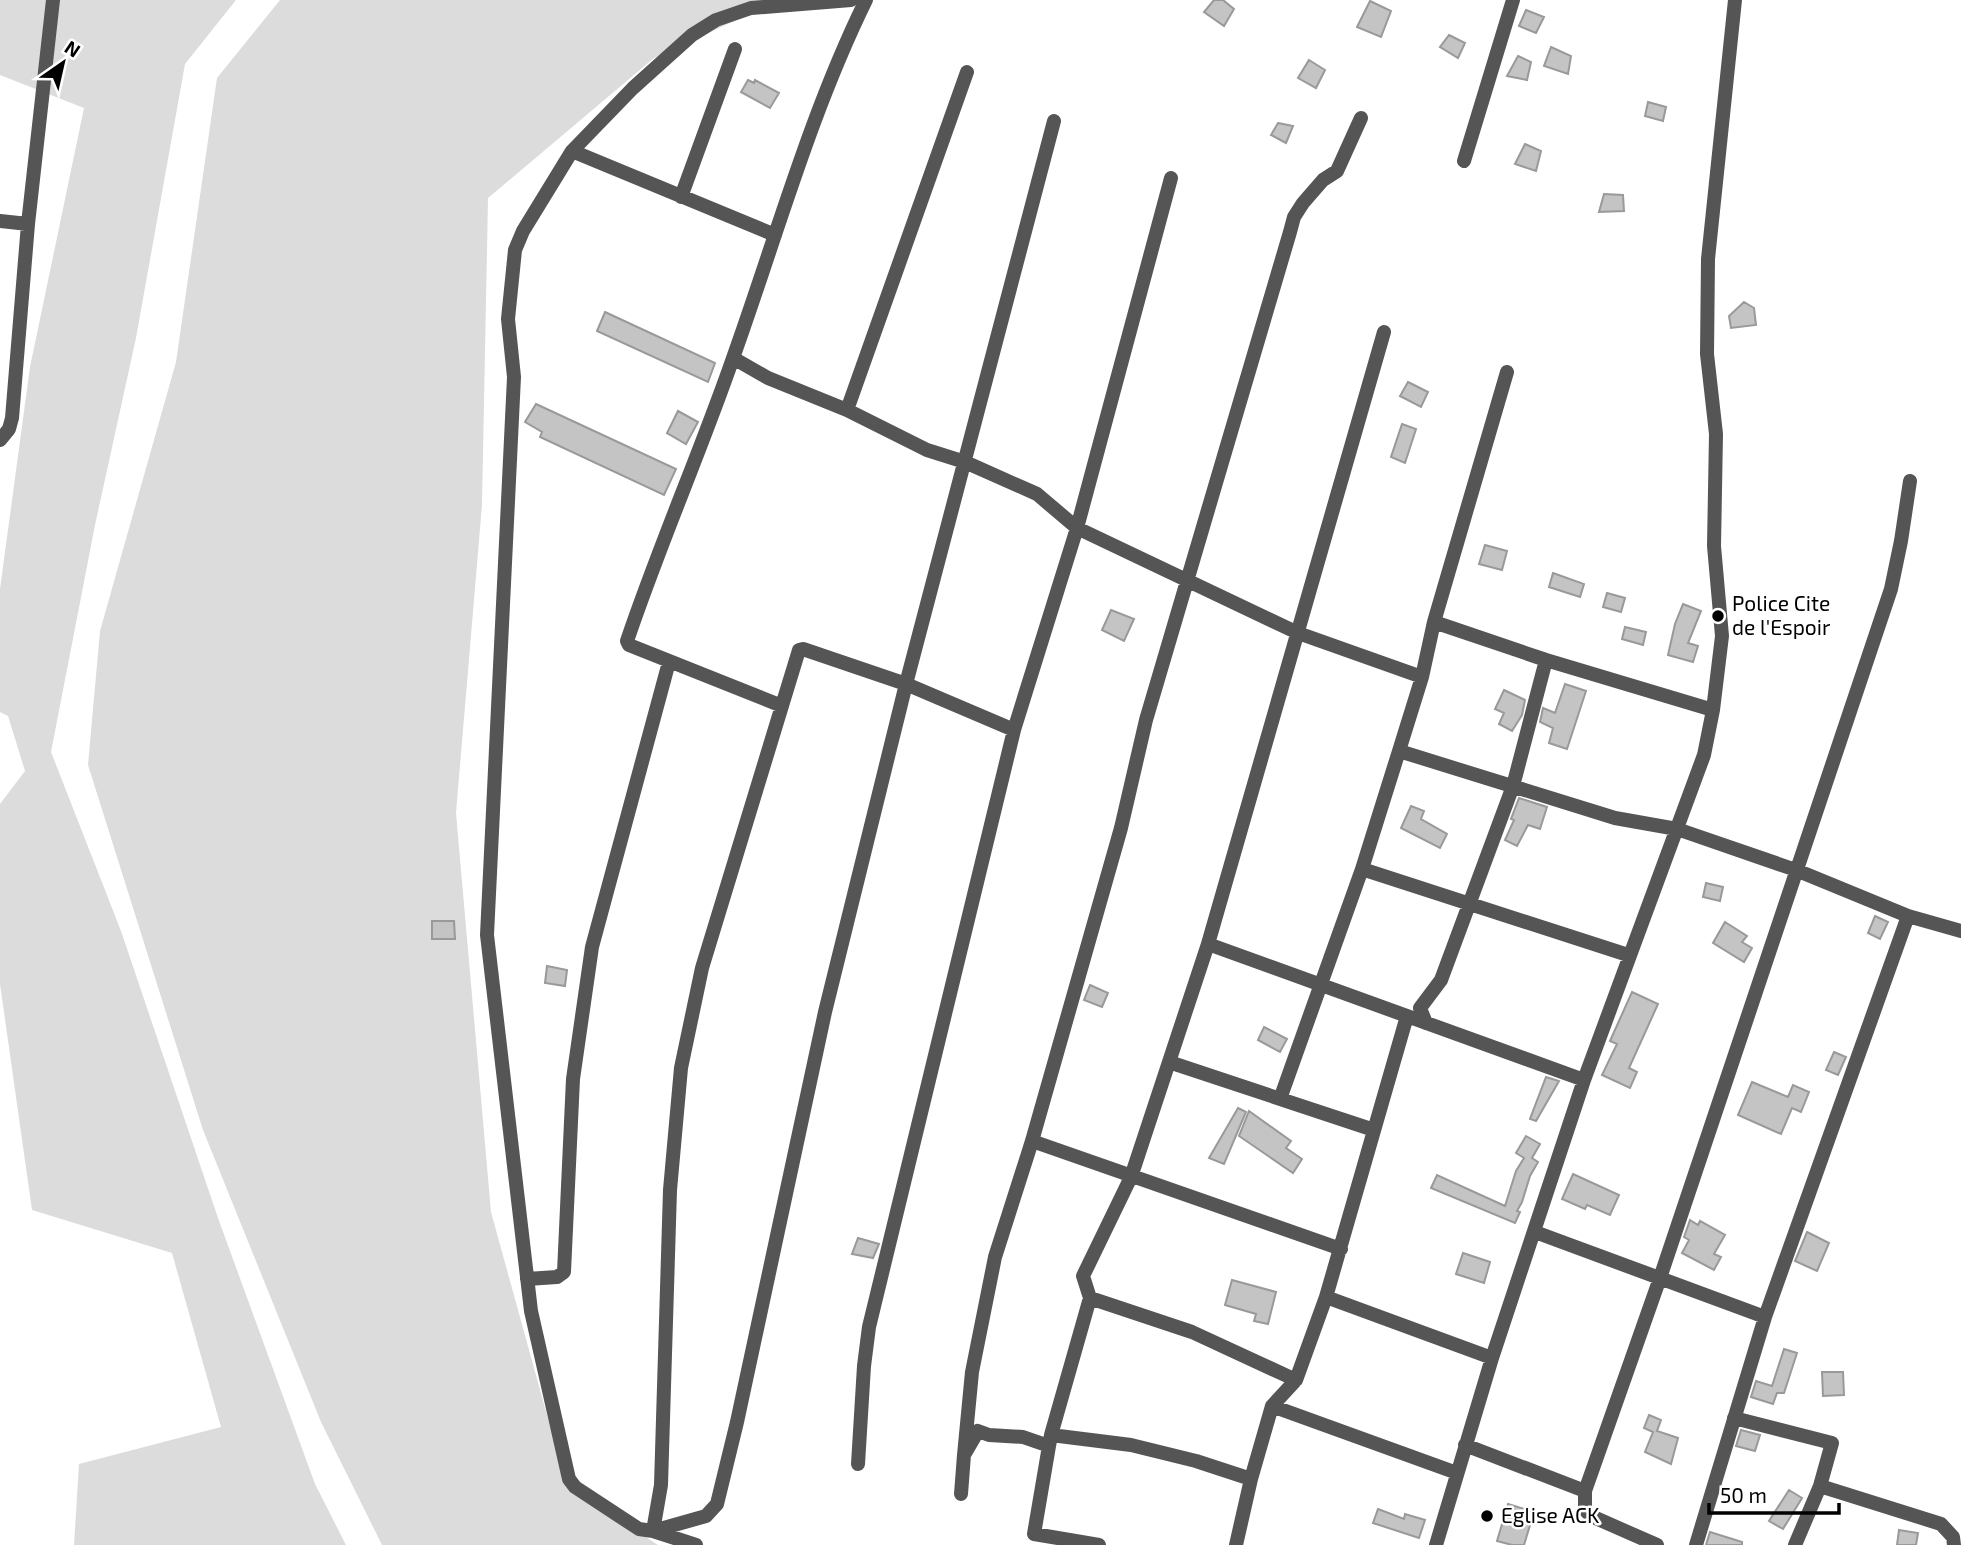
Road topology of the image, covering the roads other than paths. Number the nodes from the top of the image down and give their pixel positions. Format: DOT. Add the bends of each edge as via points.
graph roads {
  1 [pos="53,0"];
  2 [pos="851,0"];
  3 [pos="866,0"];
  4 [pos="1513,0"];
  5 [pos="1735,0"];
  6 [pos="735,49"];
  7 [pos="967,72"];
  8 [pos="1361,118"];
  9 [pos="1054,121"];
  10 [pos="572,150"];
  11 [pos="1464,161"];
  12 [pos="1171,177"];
  13 [pos="681,197"];
  14 [pos="0,221"];
  15 [pos="28,224"];
  16 [pos="775,235"];
  17 [pos="1384,332"];
  18 [pos="733,358"];
  19 [pos="1507,372"];
  20 [pos="847,411"];
  21 [pos="0,440"];
  22 [pos="965,462"];
  23 [pos="1910,481"];
  24 [pos="1077,528"];
  25 [pos="1188,581"];
  26 [pos="1434,622"];
  27 [pos="1298,633"];
  28 [pos="1546,660"];
  29 [pos="670,662"];
  30 [pos="1422,677"];
  31 [pos="906,684"];
  32 [pos="782,706"];
  33 [pos="1713,710"];
  34 [pos="1014,730"];
  35 [pos="1399,751"];
  36 [pos="1513,786"];
  37 [pos="1677,829"];
  38 [pos="1362,869"];
  39 [pos="1796,870"];
  40 [pos="1468,903"];
  41 [pos="1908,916"];
  42 [pos="1961,930"];
  43 [pos="1208,944"];
  44 [pos="1628,955"];
  45 [pos="1321,985"];
  46 [pos="1406,1016"];
  47 [pos="1426,1023"];
  48 [pos="1169,1062"];
  49 [pos="1584,1080"];
  50 [pos="1280,1100"];
  51 [pos="1374,1130"];
  52 [pos="1032,1141"];
  53 [pos="1131,1177"];
  54 [pos="1535,1232"];
  55 [pos="1341,1250"];
  56 [pos="1660,1278"];
  57 [pos="527,1279"];
  58 [pos="1326,1297"];
  59 [pos="1090,1298"];
  60 [pos="1765,1317"];
  61 [pos="1492,1358"];
  62 [pos="1296,1380"];
  63 [pos="1272,1406"];
  64 [pos="1734,1418"];
  65 [pos="1050,1441"];
  66 [pos="1465,1445"];
  67 [pos="964,1455"];
  68 [pos="858,1464"];
  69 [pos="1457,1473"];
  70 [pos="1251,1479"];
  71 [pos="1820,1486"];
  72 [pos="1585,1491"];
  73 [pos="961,1494"];
  74 [pos="653,1531"];
  75 [pos="696,1545"];
  76 [pos="1099,1545"];
  77 [pos="1236,1545"];
  78 [pos="1436,1545"];
  79 [pos="1657,1545"];
  80 [pos="1696,1545"];
  81 [pos="1795,1545"];
  82 [pos="1954,1545"];
  1 -- 15 [label="street"];
  2 -- 10 [label="street" via="751,8 716,20 692,35"];
  3 -- 16 [label="street" via="840,56"];
  4 -- 11 [label="street"];
  5 -- 33 [label="street" via="1708,259 1707,354 1716,434 1714,546 1722,636"];
  6 -- 13 [label="street"];
  7 -- 20 [label="street"];
  8 -- 25 [label="street" via="1336,171 1314,189 1294,217"];
  9 -- 22 [label="street"];
  10 -- 13 [label="street"];
  10 -- 57 [label="street" via="518,240 508,319 514,377 487,934"];
  12 -- 24 [label="street"];
  13 -- 16 [label="street"];
  14 -- 15 [label="street"];
  15 -- 21 [label="street" via="12,418"];
  16 -- 18 [label="street"];
  17 -- 27 [label="street"];
  18 -- 20 [label="street"];
  18 -- 29 [label="street" via="627,641"];
  19 -- 26 [label="street"];
  20 -- 22 [label="street" via="927,450"];
  22 -- 24 [label="street" via="1037,494"];
  22 -- 31 [label="street"];
  23 -- 39 [label="street" via="1891,589"];
  24 -- 25 [label="street"];
  24 -- 34 [label="street"];
  25 -- 27 [label="street"];
  25 -- 52 [label="street"];
  26 -- 28 [label="street"];
  26 -- 30 [label="street"];
  27 -- 30 [label="street"];
  27 -- 43 [label="street"];
  28 -- 33 [label="street"];
  28 -- 36 [label="street"];
  29 -- 32 [label="street"];
  29 -- 57 [label="street" via="592,947 573,1079 564,1272 557,1277"];
  30 -- 35 [label="street"];
  31 -- 32 [label="street" via="801,649"];
  31 -- 34 [label="street"];
  31 -- 74 [label="street" via="824,1012 717,1504 706,1516"];
  32 -- 74 [label="street" via="702,968 681,1068 670,1190 661,1485"];
  33 -- 37 [label="street" via="1704,755"];
  34 -- 68 [label="street" via="869,1327"];
  35 -- 36 [label="street"];
  35 -- 38 [label="street"];
  36 -- 37 [label="street" via="1615,818"];
  36 -- 40 [label="street"];
  37 -- 39 [label="street"];
  37 -- 44 [label="street"];
  38 -- 40 [label="street"];
  38 -- 45 [label="street"];
  39 -- 41 [label="street"];
  39 -- 56 [label="street"];
  40 -- 44 [label="street"];
  40 -- 47 [label="street" via="1441,980 1420,1008"];
  41 -- 42 [label="street"];
  41 -- 60 [label="street"];
  43 -- 45 [label="street"];
  43 -- 48 [label="street"];
  44 -- 49 [label="street"];
  45 -- 46 [label="street"];
  45 -- 50 [label="street"];
  46 -- 47 [label="street"];
  46 -- 51 [label="street"];
  47 -- 49 [label="street"];
  48 -- 50 [label="street"];
  48 -- 53 [label="street"];
  49 -- 54 [label="street"];
  50 -- 51 [label="street"];
  51 -- 55 [label="street"];
  52 -- 53 [label="street"];
  52 -- 67 [label="street" via="995,1257 972,1372"];
  53 -- 55 [label="street"];
  53 -- 59 [label="street" via="1083,1276"];
  54 -- 56 [label="street"];
  54 -- 61 [label="street"];
  55 -- 58 [label="street"];
  56 -- 60 [label="street"];
  56 -- 72 [label="street"];
  57 -- 74 [label="street" via="569,1479 639,1530"];
  58 -- 61 [label="street"];
  58 -- 62 [label="street"];
  59 -- 62 [label="street" via="1192,1332"];
  59 -- 65 [label="street"];
  60 -- 64 [label="street"];
  61 -- 66 [label="street"];
  62 -- 63 [label="street"];
  63 -- 69 [label="street"];
  63 -- 70 [label="street"];
  64 -- 71 [label="street" via="1832,1443"];
  64 -- 80 [label="street"];
  65 -- 67 [label="street" via="978,1432"];
  65 -- 70 [label="street" via="1131,1446"];
  65 -- 76 [label="street" via="1034,1534"];
  66 -- 69 [label="street"];
  66 -- 72 [label="street"];
  67 -- 73 [label="street"];
  69 -- 78 [label="street"];
  70 -- 77 [label="street"];
  71 -- 81 [label="street"];
  71 -- 82 [label="street" via="1941,1524 1954,1537"];
  72 -- 79 [label="street" via="1585,1510 1591,1516"];
  74 -- 75 [label="street"];
}
